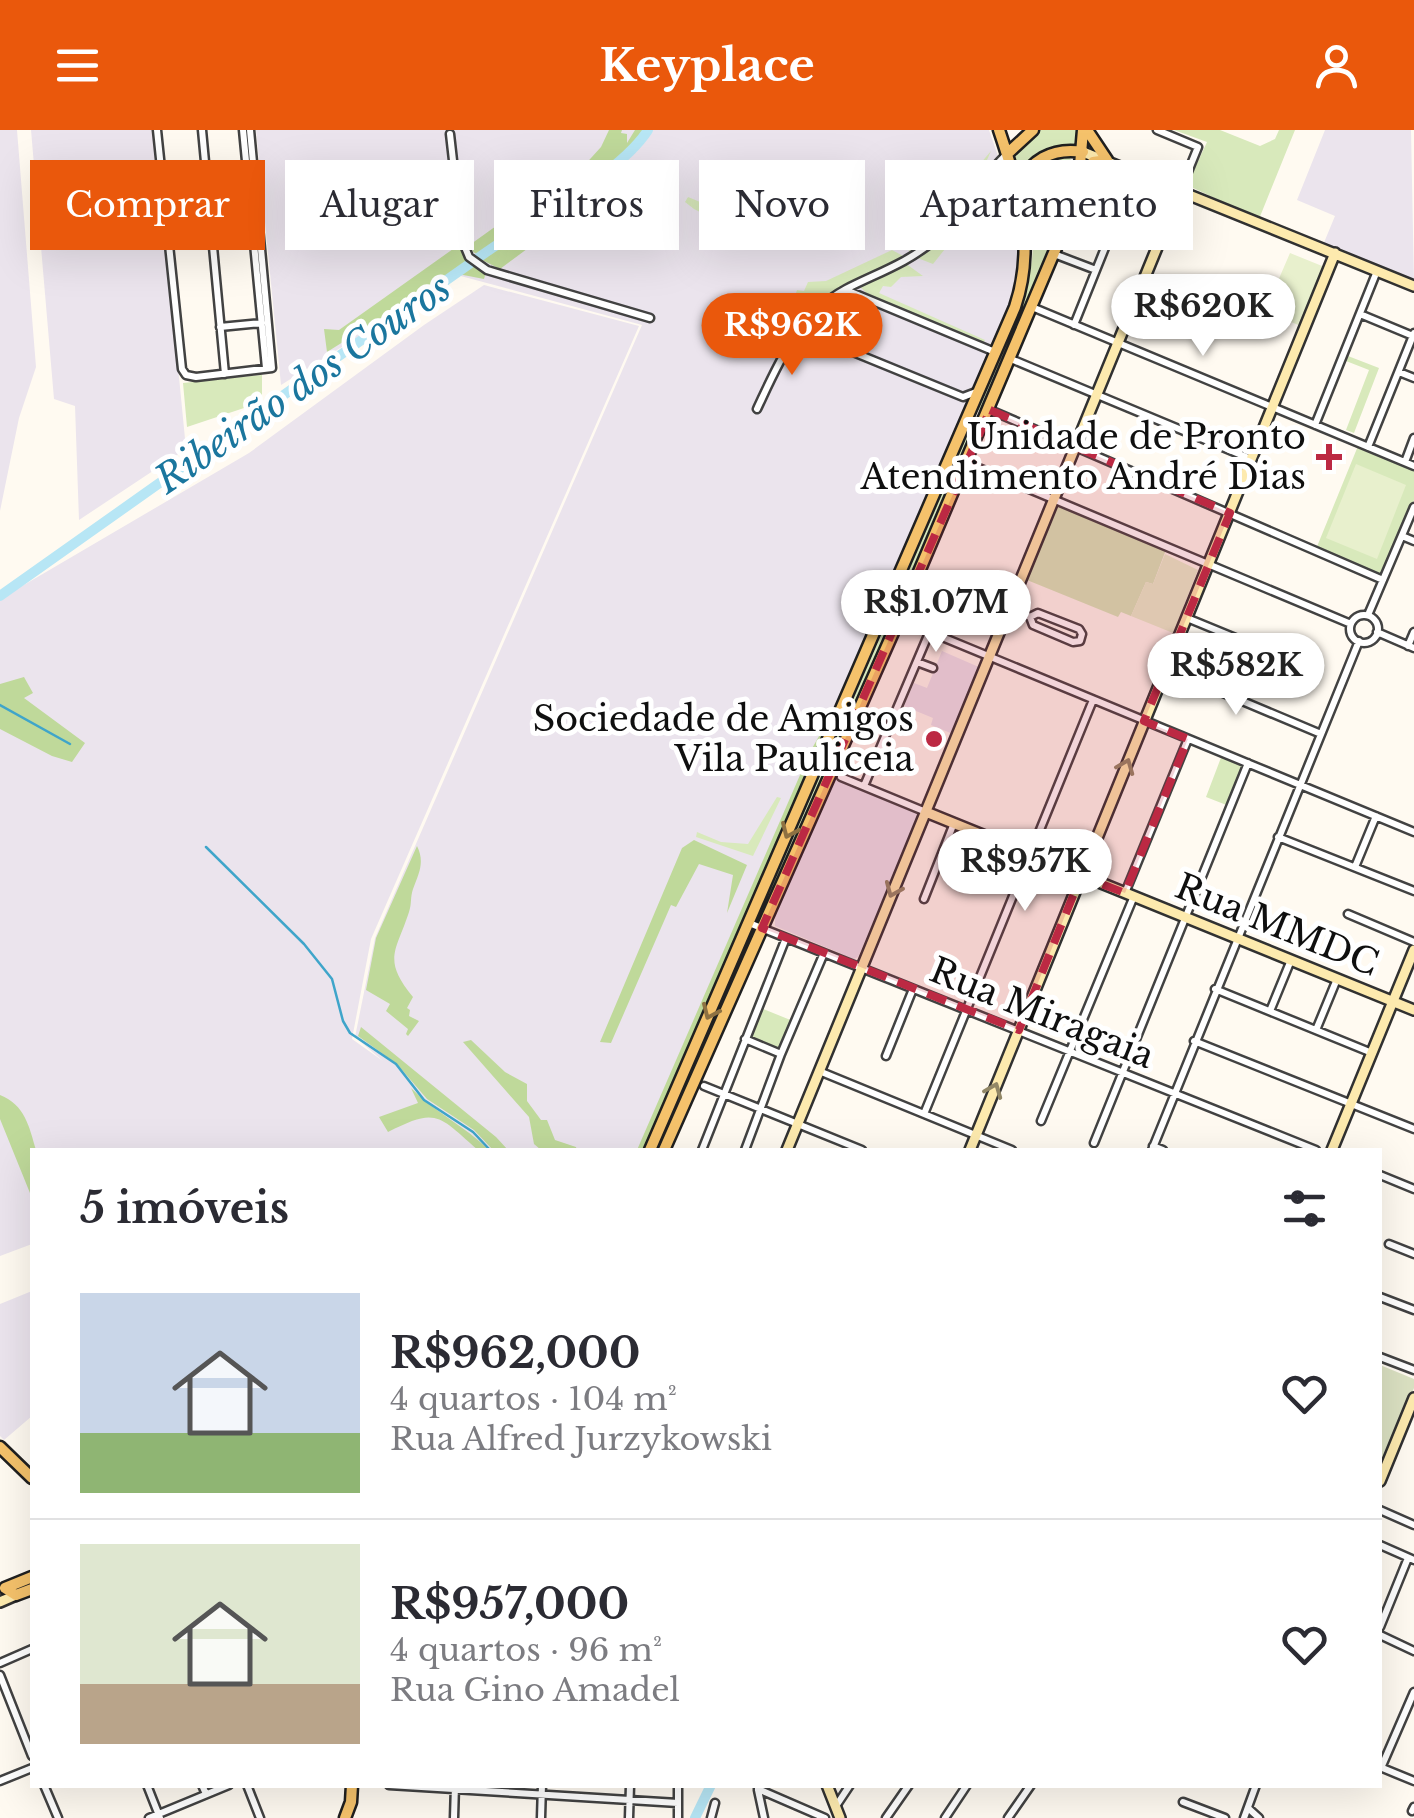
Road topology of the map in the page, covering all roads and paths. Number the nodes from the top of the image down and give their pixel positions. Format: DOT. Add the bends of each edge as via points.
graph roads {
  1 [pos="157,130"];
  2 [pos="202,130"];
  3 [pos="247,130"];
  4 [pos="1000,130"];
  5 [pos="1033,130"];
  6 [pos="1085,130"];
  7 [pos="1157,130"];
  8 [pos="450,134"];
  9 [pos="1068,150"];
  10 [pos="1083,152"];
  11 [pos="1007,154"];
  12 [pos="205,160"];
  13 [pos="250,160"];
  14 [pos="1009,160"];
  15 [pos="1040,160"];
  16 [pos="1074,160"];
  17 [pos="1081,160"];
  18 [pos="1107,160"];
  19 [pos="1193,160"];
  20 [pos="1193,195"];
  21 [pos="214,250"];
  22 [pos="258,250"];
  23 [pos="1026,250"];
  24 [pos="1055,250"];
  25 [pos="1104,250"];
  26 [pos="1157,250"];
  27 [pos="1335,253"];
  28 [pos="1054,254"];
  29 [pos="1096,270"];
  30 [pos="1377,271"];
  31 [pos="1414,286"];
  32 [pos="846,290"];
  33 [pos="1032,307"];
  34 [pos="1360,314"];
  35 [pos="650,318"];
  36 [pos="265,322"];
  37 [pos="1074,325"];
  38 [pos="220,327"];
  39 [pos="799,330"];
  40 [pos="1413,334"];
  41 [pos="1118,343"];
  42 [pos="996,353"];
  43 [pos="1011,359"];
  44 [pos="1399,372"];
  45 [pos="224,374"];
  46 [pos="1414,378"];
  47 [pos="982,389"];
  48 [pos="1096,395"];
  49 [pos="1274,408"];
  50 [pos="757,409"];
  51 [pos="990,410"];
  52 [pos="1315,426"];
  53 [pos="1414,438"];
  54 [pos="1076,446"];
  55 [pos="1368,446"];
  56 [pos="1252,459"];
  57 [pos="1405,462"];
  58 [pos="967,463"];
  59 [pos="1414,466"];
  60 [pos="1054,499"];
  61 [pos="1414,507"];
  62 [pos="1230,513"];
  63 [pos="1402,536"];
  64 [pos="1414,541"];
  65 [pos="1208,563"];
  66 [pos="1384,580"];
  67 [pos="1008,608"];
  68 [pos="884,613"];
  69 [pos="1368,616"];
  70 [pos="1030,617"];
  71 [pos="1186,617"];
  72 [pos="899,620"];
  73 [pos="1351,624"];
  74 [pos="1377,632"];
  75 [pos="1414,632"];
  76 [pos="930,633"];
  77 [pos="1359,641"];
  78 [pos="1411,647"];
  79 [pos="1260,648"];
  80 [pos="988,658"];
  81 [pos="917,662"];
  82 [pos="933,668"];
  83 [pos="1165,669"];
  84 [pos="1093,700"];
  85 [pos="1144,721"];
  86 [pos="1320,734"];
  87 [pos="1188,739"];
  88 [pos="1248,763"];
  89 [pos="841,777"];
  90 [pos="1300,784"];
  91 [pos="864,786"];
  92 [pos="926,812"];
  93 [pos="1376,816"];
  94 [pos="954,823"];
  95 [pos="1414,832"];
  96 [pos="1278,837"];
  97 [pos="1030,854"];
  98 [pos="1355,867"];
  99 [pos="1081,876"];
  100 [pos="1414,891"];
  101 [pos="1130,895"];
  102 [pos="924,899"];
  103 [pos="1348,914"];
  104 [pos="1186,918"];
  105 [pos="749,923"];
  106 [pos="762,928"];
  107 [pos="786,938"];
  108 [pos="1237,938"];
  109 [pos="1414,942"];
  110 [pos="1414,950"];
  111 [pos="824,953"];
  112 [pos="1291,960"];
  113 [pos="862,969"];
  114 [pos="1337,979"];
  115 [pos="913,989"];
  116 [pos="1215,989"];
  117 [pos="1393,1002"];
  118 [pos="966,1010"];
  119 [pos="1414,1010"];
  120 [pos="1270,1011"];
  121 [pos="1019,1030"];
  122 [pos="1316,1030"];
  123 [pos="744,1039"];
  124 [pos="1194,1042"];
  125 [pos="1071,1052"];
  126 [pos="1372,1053"];
  127 [pos="780,1054"];
  128 [pos="886,1056"];
  129 [pos="819,1071"];
  130 [pos="1123,1072"];
  131 [pos="704,1086"];
  132 [pos="1174,1093"];
  133 [pos="725,1095"];
  134 [pos="1350,1104"];
  135 [pos="761,1110"];
  136 [pos="924,1114"];
  137 [pos="1041,1121"];
  138 [pos="797,1124"];
  139 [pos="1414,1129"];
  140 [pos="976,1136"];
  141 [pos="1094,1143"];
  142 [pos="651,1148"];
  143 [pos="665,1148"];
  144 [pos="703,1148"];
  145 [pos="746,1148"];
  146 [pos="788,1148"];
  147 [pos="857,1148"];
  148 [pos="971,1148"];
  149 [pos="1007,1148"];
  150 [pos="1152,1148"];
  151 [pos="1311,1148"];
  152 [pos="1333,1148"];
  153 [pos="1382,1176"];
  154 [pos="1414,1189"];
  155 [pos="1389,1244"];
  156 [pos="1413,1252"];
  157 [pos="1382,1298"];
  158 [pos="1414,1310"];
  159 [pos="1382,1359"];
  160 [pos="1414,1370"];
  161 [pos="1414,1398"];
  162 [pos="0,1443"];
  163 [pos="30,1468"];
  164 [pos="30,1476"];
  165 [pos="1382,1476"];
  166 [pos="1382,1511"];
  167 [pos="1414,1525"];
  168 [pos="1382,1546"];
  169 [pos="1411,1559"];
  170 [pos="30,1578"];
  171 [pos="2,1587"];
  172 [pos="30,1589"];
  173 [pos="16,1595"];
  174 [pos="0,1602"];
  175 [pos="1382,1623"];
  176 [pos="1382,1636"];
  177 [pos="1414,1650"];
  178 [pos="30,1651"];
  179 [pos="0,1663"];
  180 [pos="0,1675"];
  181 [pos="1414,1692"];
  182 [pos="30,1751"];
  183 [pos="1382,1763"];
  184 [pos="1382,1768"];
  185 [pos="30,1769"];
  186 [pos="0,1781"];
  187 [pos="1414,1781"];
  188 [pos="45,1788"];
  189 [pos="148,1788"];
  190 [pos="203,1788"];
  191 [pos="221,1788"];
  192 [pos="248,1788"];
  193 [pos="354,1788"];
  194 [pos="455,1788"];
  195 [pos="542,1788"];
  196 [pos="630,1788"];
  197 [pos="678,1788"];
  198 [pos="757,1788"];
  199 [pos="759,1788"];
  200 [pos="828,1788"];
  201 [pos="848,1788"];
  202 [pos="907,1788"];
  203 [pos="966,1788"];
  204 [pos="1029,1788"];
  205 [pos="1255,1788"];
  206 [pos="206,1794"];
  207 [pos="542,1795"];
  208 [pos="630,1800"];
  209 [pos="1183,1802"];
  210 [pos="715,1803"];
  211 [pos="678,1804"];
  212 [pos="836,1807"];
  213 [pos="1248,1808"];
  214 [pos="160,1816"];
  215 [pos="58,1818"];
  216 [pos="149,1818"];
  217 [pos="260,1818"];
  218 [pos="348,1818"];
  219 [pos="454,1818"];
  220 [pos="541,1818"];
  221 [pos="629,1818"];
  222 [pos="678,1818"];
  223 [pos="711,1818"];
  224 [pos="764,1818"];
  225 [pos="825,1818"];
  226 [pos="840,1818"];
  227 [pos="886,1818"];
  228 [pos="945,1818"];
  229 [pos="1008,1818"];
  230 [pos="1225,1818"];
  231 [pos="1244,1818"];
  232 [pos="1260,1818"];
  1 -- 45 [label="street" via="182,369 190,377"];
  2 -- 12 [label="street"];
  3 -- 13 [label="street"];
  4 -- 11 [label="main road"];
  5 -- 11 [label="main road"];
  6 -- 10 [label="main road"];
  6 -- 18 [label="main road"];
  7 -- 19 [label="street" via="1198,146"];
  8 -- 35 [label="street" via="469,257 487,270"];
  9 -- 10 [label="main road"];
  9 -- 15 [label="main road"];
  9 -- 16 [label="main road"];
  10 -- 17 [label="main road"];
  10 -- 18 [label="street"];
  11 -- 14 [label="main road"];
  11 -- 32 [label="street" via="936,238"];
  20 -- 27 [label="street"];
  21 -- 38 [label="street"];
  22 -- 36 [label="street"];
  23 -- 42 [label="main road" via="1015,306"];
  24 -- 28 [label="main road"];
  25 -- 29 [label="street"];
  26 -- 41 [label="street"];
  27 -- 30 [label="street"];
  27 -- 49 [label="street"];
  28 -- 29 [label="street"];
  28 -- 33 [label="main road"];
  29 -- 37 [label="street"];
  30 -- 31 [label="street"];
  30 -- 34 [label="street"];
  32 -- 39 [label="street"];
  32 -- 42 [label="street"];
  33 -- 37 [label="street"];
  33 -- 43 [label="main road"];
  34 -- 40 [label="street"];
  34 -- 52 [label="street"];
  36 -- 38 [label="street"];
  36 -- 45 [label="street" via="269,368"];
  37 -- 41 [label="street"];
  38 -- 45 [label="street"];
  39 -- 47 [label="street" via="963,396"];
  39 -- 50 [label="street"];
  40 -- 44 [label="street"];
  41 -- 48 [label="street"];
  41 -- 49 [label="street"];
  42 -- 47 [label="main road"];
  43 -- 48 [label="street"];
  43 -- 51 [label="main road"];
  44 -- 46 [label="street"];
  44 -- 55 [label="street"];
  47 -- 68 [label="main road"];
  48 -- 54 [label="street"];
  48 -- 56 [label="street"];
  49 -- 52 [label="street"];
  49 -- 56 [label="street"];
  51 -- 54 [label="street"];
  51 -- 58 [label="main road"];
  52 -- 55 [label="street"];
  53 -- 57 [label="street"];
  54 -- 60 [label="street"];
  54 -- 62 [label="street"];
  55 -- 57 [label="street"];
  56 -- 62 [label="street"];
  57 -- 59 [label="street"];
  58 -- 60 [label="street"];
  58 -- 72 [label="main road"];
  60 -- 65 [label="street"];
  60 -- 67 [label="street"];
  61 -- 63 [label="street"];
  62 -- 65 [label="street"];
  62 -- 66 [label="street"];
  63 -- 64 [label="street"];
  63 -- 66 [label="street"];
  65 -- 71 [label="street"];
  65 -- 73 [label="street"];
  66 -- 69 [label="street"];
  67 -- 70 [label="street"];
  67 -- 80 [label="street"];
  68 -- 72 [label="street"];
  68 -- 105 [label="main road, one-way"];
  69 -- 73 [label="street"];
  69 -- 74 [label="street"];
  70 -- 70 [label="street" via="1033,624 1080,641 1080,629 1038,613"];
  71 -- 79 [label="street"];
  71 -- 83 [label="street"];
  72 -- 76 [label="street"];
  72 -- 106 [label="main road"];
  73 -- 77 [label="street"];
  74 -- 77 [label="street"];
  74 -- 78 [label="street"];
  75 -- 78 [label="street"];
  76 -- 80 [label="street"];
  76 -- 81 [label="street"];
  77 -- 86 [label="street"];
  80 -- 84 [label="street"];
  80 -- 92 [label="street"];
  81 -- 82 [label="street"];
  81 -- 91 [label="street"];
  83 -- 85 [label="street"];
  83 -- 86 [label="street"];
  84 -- 85 [label="street"];
  84 -- 97 [label="street"];
  85 -- 87 [label="street"];
  99 -- 85 [label="street, one-way"];
  86 -- 90 [label="street"];
  87 -- 88 [label="street"];
  87 -- 101 [label="street"];
  88 -- 90 [label="street"];
  88 -- 104 [label="street"];
  89 -- 91 [label="street, Rua MMDC"];
  90 -- 93 [label="street"];
  90 -- 96 [label="street"];
  91 -- 92 [label="street, Rua MMDC"];
  92 -- 94 [label="street, Rua MMDC"];
  92 -- 113 [label="street, one-way"];
  93 -- 95 [label="street"];
  93 -- 98 [label="street"];
  94 -- 97 [label="street, Rua MMDC"];
  94 -- 102 [label="street"];
  96 -- 98 [label="street"];
  96 -- 108 [label="street"];
  97 -- 99 [label="street, Rua MMDC"];
  97 -- 118 [label="street"];
  98 -- 100 [label="street"];
  99 -- 101 [label="street, Rua MMDC"];
  99 -- 121 [label="street"];
  101 -- 104 [label="street, Rua MMDC"];
  101 -- 125 [label="street"];
  103 -- 109 [label="street"];
  104 -- 108 [label="street, Rua MMDC"];
  104 -- 130 [label="street"];
  105 -- 106 [label="street, Rua Miragaia"];
  105 -- 142 [label="main road, one-way"];
  106 -- 107 [label="street, Rua Miragaia"];
  106 -- 143 [label="main road"];
  107 -- 111 [label="street, Rua Miragaia"];
  107 -- 123 [label="street"];
  108 -- 112 [label="street, Rua MMDC"];
  108 -- 116 [label="street"];
  110 -- 117 [label="street"];
  111 -- 113 [label="street, Rua Miragaia"];
  111 -- 127 [label="street"];
  112 -- 114 [label="street, Rua MMDC"];
  112 -- 120 [label="street"];
  113 -- 115 [label="street, Rua Miragaia"];
  113 -- 129 [label="street"];
  114 -- 117 [label="street, Rua MMDC"];
  114 -- 122 [label="street"];
  115 -- 118 [label="street, Rua Miragaia"];
  115 -- 128 [label="street"];
  116 -- 120 [label="street"];
  116 -- 124 [label="street"];
  117 -- 119 [label="street, Rua MMDC"];
  117 -- 126 [label="street"];
  118 -- 121 [label="street, Rua Miragaia"];
  118 -- 136 [label="street"];
  120 -- 122 [label="street"];
  121 -- 125 [label="street, Rua Miragaia"];
  140 -- 121 [label="street, one-way"];
  122 -- 126 [label="street"];
  123 -- 127 [label="street"];
  123 -- 133 [label="street"];
  124 -- 132 [label="street"];
  124 -- 134 [label="street"];
  125 -- 130 [label="street, Rua Miragaia"];
  125 -- 137 [label="street"];
  126 -- 134 [label="street"];
  127 -- 135 [label="street"];
  129 -- 136 [label="street"];
  129 -- 138 [label="street"];
  130 -- 132 [label="street, Rua Miragaia"];
  130 -- 141 [label="street"];
  131 -- 133 [label="street"];
  132 -- 150 [label="street"];
  132 -- 151 [label="street, Rua Miragaia"];
  133 -- 135 [label="street"];
  133 -- 144 [label="street"];
  134 -- 139 [label="street"];
  134 -- 152 [label="street"];
  135 -- 138 [label="street"];
  135 -- 145 [label="street"];
  136 -- 140 [label="street"];
  138 -- 146 [label="street"];
  138 -- 147 [label="street"];
  140 -- 148 [label="street"];
  140 -- 149 [label="street"];
  153 -- 154 [label="street"];
  155 -- 156 [label="street"];
  157 -- 158 [label="street"];
  159 -- 160 [label="street"];
  161 -- 165 [label="street"];
  162 -- 163 [label="main road"];
  162 -- 164 [label="main road"];
  166 -- 167 [label="street"];
  168 -- 169 [label="street"];
  169 -- 175 [label="street"];
  170 -- 171 [label="main road"];
  171 -- 173 [label="main road"];
  172 -- 173 [label="main road"];
  173 -- 174 [label="street"];
  176 -- 177 [label="street"];
  178 -- 179 [label="street"];
  180 -- 182 [label="street"];
  181 -- 183 [label="street"];
  184 -- 187 [label="street"];
  185 -- 186 [label="street"];
  188 -- 215 [label="street"];
  189 -- 214 [label="street"];
  190 -- 206 [label="street"];
  191 -- 206 [label="street"];
  192 -- 217 [label="street"];
  193 -- 218 [label="main road"];
  194 -- 207 [label="street"];
  194 -- 219 [label="street"];
  195 -- 207 [label="street"];
  196 -- 208 [label="street"];
  197 -- 211 [label="street"];
  198 -- 224 [label="street"];
  199 -- 225 [label="street"];
  200 -- 212 [label="street"];
  201 -- 212 [label="street"];
  202 -- 227 [label="street"];
  203 -- 228 [label="street"];
  204 -- 229 [label="street"];
  205 -- 213 [label="street"];
  206 -- 214 [label="street"];
  207 -- 208 [label="street"];
  207 -- 220 [label="street"];
  208 -- 211 [label="street"];
  208 -- 221 [label="street"];
  209 -- 230 [label="street"];
  210 -- 223 [label="street"];
  211 -- 222 [label="street"];
  212 -- 226 [label="street"];
  213 -- 231 [label="street"];
  213 -- 232 [label="street"];
  214 -- 216 [label="street"];
}
